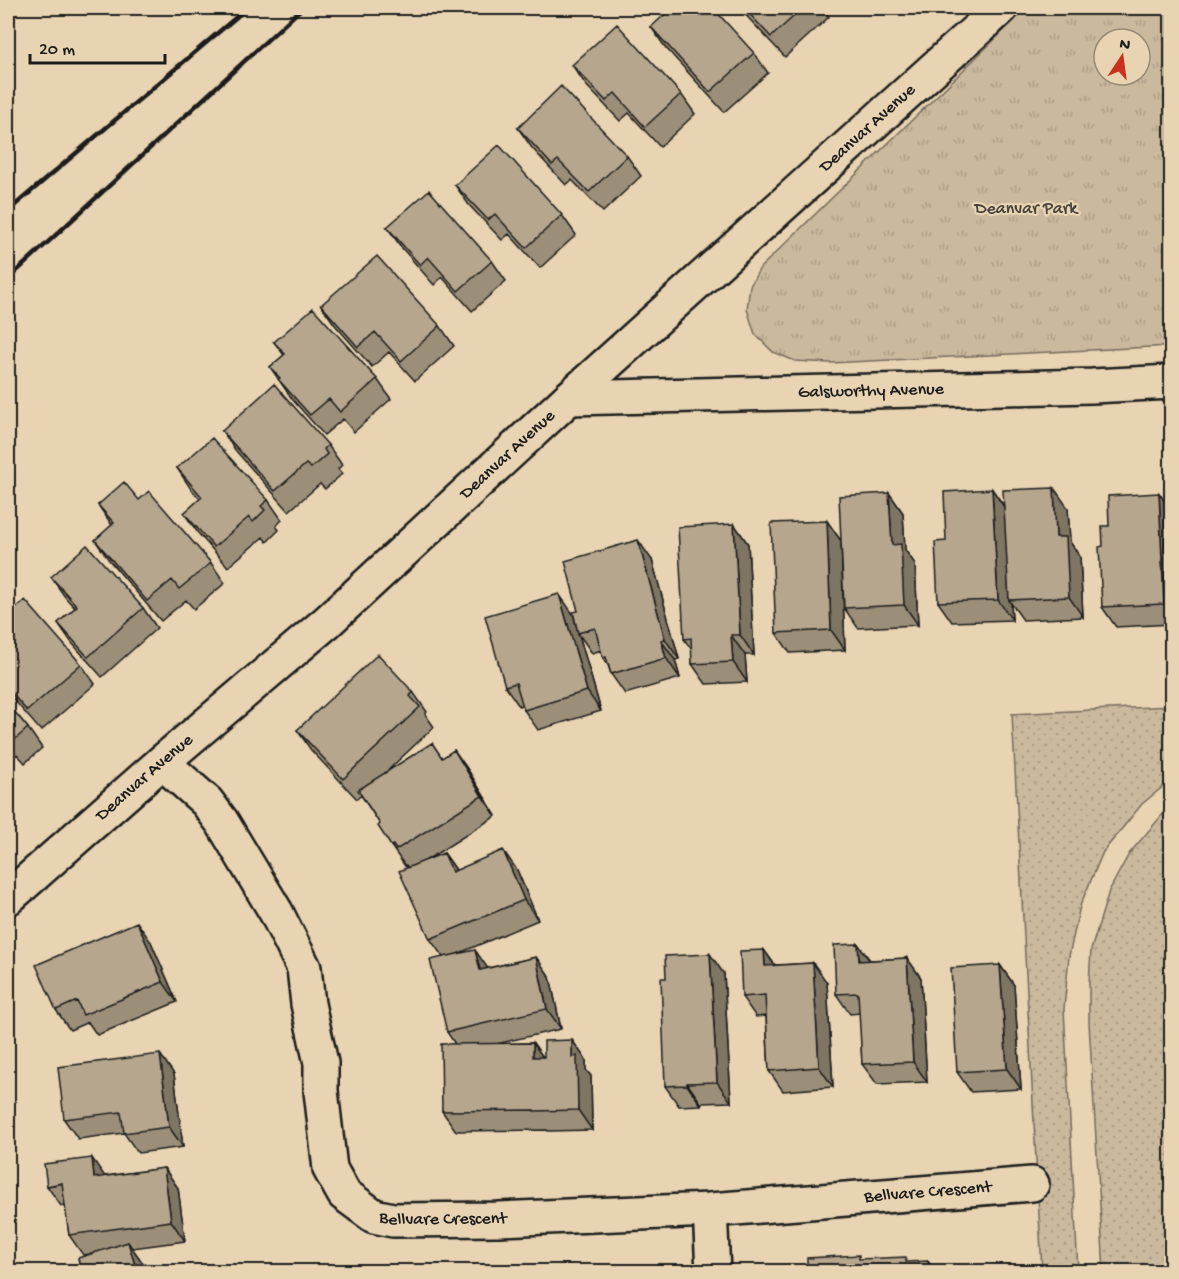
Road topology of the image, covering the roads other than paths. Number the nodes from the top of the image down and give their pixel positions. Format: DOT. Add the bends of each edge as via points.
graph roads {
  1 [pos="1001,8"];
  2 [pos="1172,382"];
  3 [pos="569,399"];
  4 [pos="162,762"];
  5 [pos="8,897"];
  6 [pos="1032,1184"];
  7 [pos="710,1210"];
  8 [pos="713,1272"];
  1 -- 3 [label="street, Deanvar Avenue"];
  2 -- 3 [label="street, Galsworthy Avenue"];
  3 -- 4 [label="street, Deanvar Avenue" via="327,622"];
  4 -- 5 [label="street, Deanvar Avenue"];
  4 -- 7 [label="street, Bellvare Crescent" via="207,802 222,822 276,912 303,968 321,1063 330,1169 344,1194 356,1204 374,1216 393,1220"];
  6 -- 7 [label="street, Bellvare Crescent"];
  7 -- 8 [label="street"];
}
